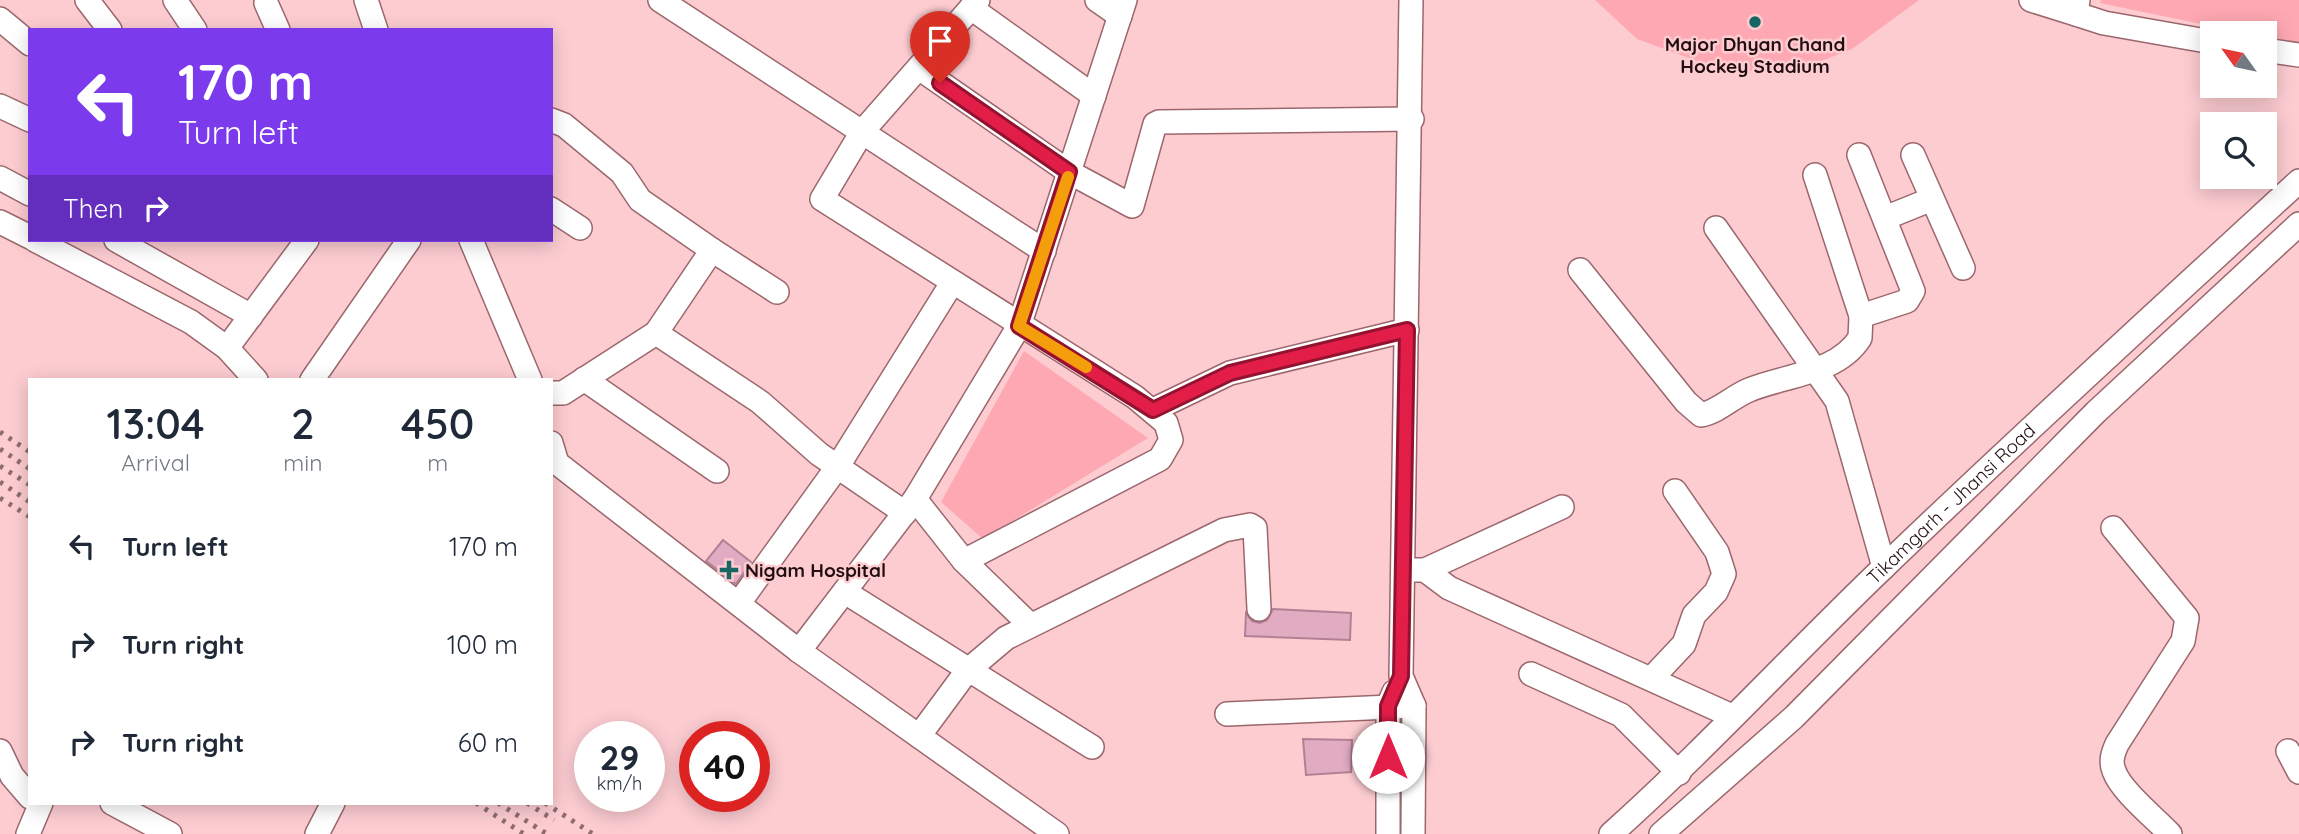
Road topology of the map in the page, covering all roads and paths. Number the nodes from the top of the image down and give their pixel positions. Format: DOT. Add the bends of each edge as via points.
graph roads {
  1 [pos="10,0"];
  2 [pos="87,0"];
  3 [pos="175,0"];
  4 [pos="366,0"];
  5 [pos="660,0"];
  6 [pos="1097,0"];
  7 [pos="1411,0"];
  8 [pos="2031,0"];
  9 [pos="266,3"];
  10 [pos="974,4"];
  11 [pos="2077,7"];
  12 [pos="1123,8"];
  13 [pos="0,13"];
  14 [pos="0,19"];
  15 [pos="108,28"];
  16 [pos="194,28"];
  17 [pos="277,28"];
  18 [pos="375,28"];
  19 [pos="2200,40"];
  20 [pos="28,42"];
  21 [pos="2277,52"];
  22 [pos="2299,55"];
  23 [pos="919,68"];
  24 [pos="1094,96"];
  25 [pos="0,106"];
  26 [pos="1412,118"];
  27 [pos="28,119"];
  28 [pos="553,121"];
  29 [pos="862,132"];
  30 [pos="1859,155"];
  31 [pos="1913,155"];
  32 [pos="1069,172"];
  33 [pos="1815,175"];
  34 [pos="0,177"];
  35 [pos="2299,181"];
  36 [pos="28,193"];
  37 [pos="2281,197"];
  38 [pos="1932,199"];
  39 [pos="553,209"];
  40 [pos="2299,215"];
  41 [pos="1885,218"];
  42 [pos="0,222"];
  43 [pos="2299,224"];
  44 [pos="580,228"];
  45 [pos="1716,228"];
  46 [pos="28,236"];
  47 [pos="39,242"];
  48 [pos="120,242"];
  49 [pos="306,242"];
  50 [pos="408,242"];
  51 [pos="472,242"];
  52 [pos="712,250"];
  53 [pos="1044,251"];
  54 [pos="1963,268"];
  55 [pos="1580,270"];
  56 [pos="952,283"];
  57 [pos="777,292"];
  58 [pos="251,316"];
  59 [pos="1861,316"];
  60 [pos="1019,326"];
  61 [pos="1407,330"];
  62 [pos="656,332"];
  63 [pos="228,348"];
  64 [pos="1817,369"];
  65 [pos="254,378"];
  66 [pos="313,378"];
  67 [pos="529,378"];
  68 [pos="584,379"];
  69 [pos="553,393"];
  70 [pos="1153,410"];
  71 [pos="553,456"];
  72 [pos="838,466"];
  73 [pos="717,471"];
  74 [pos="1675,491"];
  75 [pos="910,506"];
  76 [pos="1562,507"];
  77 [pos="2113,528"];
  78 [pos="964,561"];
  79 [pos="1884,567"];
  80 [pos="1401,570"];
  81 [pos="1425,570"];
  82 [pos="845,592"];
  83 [pos="739,603"];
  84 [pos="1259,609"];
  85 [pos="1029,624"];
  86 [pos="799,651"];
  87 [pos="967,671"];
  88 [pos="1531,674"];
  89 [pos="1401,676"];
  90 [pos="1652,678"];
  91 [pos="1388,706"];
  92 [pos="1414,706"];
  93 [pos="1227,714"];
  94 [pos="1732,716"];
  95 [pos="919,736"];
  96 [pos="1092,747"];
  97 [pos="0,751"];
  98 [pos="2288,751"];
  99 [pos="2299,772"];
  100 [pos="1679,773"];
  101 [pos="28,794"];
  102 [pos="35,805"];
  103 [pos="116,805"];
  104 [pos="323,806"];
  105 [pos="28,834"];
  106 [pos="170,834"];
  107 [pos="317,834"];
  108 [pos="1057,834"];
  109 [pos="1388,834"];
  110 [pos="1413,834"];
  111 [pos="1611,834"];
  112 [pos="1661,834"];
  113 [pos="2170,834"];
  1 -- 13 [label="street"];
  2 -- 15 [label="street"];
  3 -- 16 [label="street"];
  4 -- 18 [label="street"];
  5 -- 29 [label="street"];
  6 -- 12 [label="street"];
  7 -- 26 [label="street"];
  8 -- 11 [label="street"];
  9 -- 17 [label="street"];
  10 -- 23 [label="street"];
  10 -- 24 [label="street"];
  11 -- 19 [label="street" via="2104,23"];
  12 -- 24 [label="street"];
  14 -- 20 [label="street"];
  21 -- 22 [label="street"];
  23 -- 29 [label="street"];
  23 -- 32 [label="street"];
  24 -- 32 [label="street"];
  25 -- 27 [label="street"];
  26 -- 32 [label="street" via="1159,122 1132,206"];
  26 -- 61 [label="street"];
  28 -- 52 [label="street" via="622,173 640,200"];
  29 -- 53 [label="street"];
  29 -- 56 [label="street" via="822,199"];
  30 -- 41 [label="street"];
  31 -- 38 [label="street"];
  32 -- 53 [label="street"];
  33 -- 59 [label="street"];
  34 -- 36 [label="street"];
  35 -- 37 [label="street, Tikamgarh - Jhansi Road"];
  37 -- 40 [label="street"];
  37 -- 79 [label="street, Tikamgarh - Jhansi Road"];
  38 -- 41 [label="street"];
  38 -- 54 [label="street"];
  39 -- 44 [label="street"];
  41 -- 59 [label="street" via="1913,291 1907,301"];
  42 -- 46 [label="street"];
  43 -- 112 [label="street, Tikamgarh - Jhansi Road" via="2096,412 1794,717"];
  45 -- 64 [label="street"];
  47 -- 63 [label="street" via="166,307"];
  48 -- 58 [label="street"];
  49 -- 58 [label="street"];
  50 -- 66 [label="street"];
  51 -- 67 [label="street"];
  52 -- 57 [label="street"];
  52 -- 62 [label="street"];
  53 -- 60 [label="street"];
  55 -- 64 [label="street" via="1701,415 1751,389"];
  56 -- 60 [label="street"];
  56 -- 72 [label="street"];
  58 -- 63 [label="street"];
  59 -- 64 [label="street" via="1863,328 1856,345"];
  60 -- 70 [label="street"];
  60 -- 75 [label="street"];
  61 -- 70 [label="street" via="1230,373"];
  61 -- 80 [label="street"];
  62 -- 68 [label="street"];
  62 -- 72 [label="street" via="760,402"];
  63 -- 65 [label="street"];
  64 -- 79 [label="street" via="1846,425"];
  68 -- 69 [label="street" via="563,393"];
  68 -- 73 [label="street"];
  70 -- 78 [label="street" via="1166,423 1171,440 1160,459"];
  71 -- 83 [label="street"];
  72 -- 75 [label="street"];
  72 -- 83 [label="street"];
  74 -- 90 [label="street" via="1717,552 1724,574 1716,592 1694,615 1684,644"];
  75 -- 78 [label="street"];
  75 -- 82 [label="street"];
  76 -- 81 [label="street"];
  77 -- 113 [label="street" via="2188,618 2183,641 2112,758 2122,783"];
  78 -- 85 [label="street"];
  79 -- 94 [label="street, Tikamgarh - Jhansi Road"];
  80 -- 81 [label="street"];
  80 -- 89 [label="street"];
  81 -- 90 [label="street" via="1448,587"];
  82 -- 86 [label="street"];
  82 -- 87 [label="street"];
  83 -- 86 [label="street"];
  84 -- 85 [label="street" via="1255,530 1250,525 1211,535"];
  85 -- 87 [label="street"];
  86 -- 95 [label="street"];
  87 -- 95 [label="street"];
  87 -- 96 [label="street"];
  88 -- 100 [label="street" via="1621,715"];
  89 -- 91 [label="street"];
  89 -- 92 [label="street"];
  90 -- 94 [label="street"];
  91 -- 92 [label="street"];
  91 -- 93 [label="street"];
  91 -- 109 [label="street"];
  92 -- 110 [label="street"];
  94 -- 100 [label="street, Tikamgarh - Jhansi Road"];
  95 -- 108 [label="street"];
  97 -- 101 [label="street" via="12,776"];
  98 -- 99 [label="street"];
  100 -- 111 [label="street, Tikamgarh - Jhansi Road"];
  102 -- 105 [label="street"];
  103 -- 106 [label="street"];
  104 -- 107 [label="street"];
}
